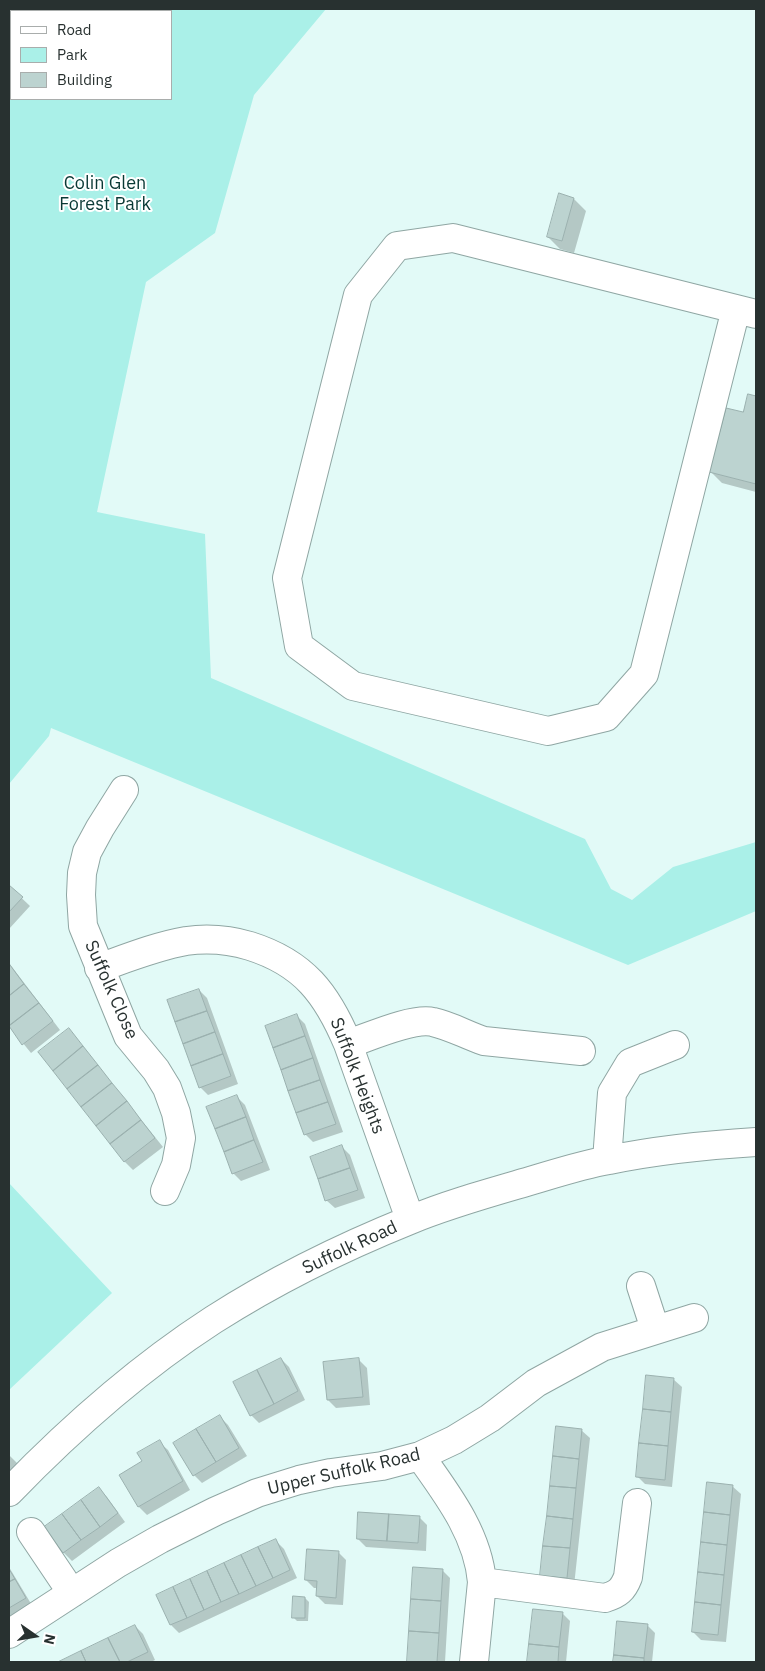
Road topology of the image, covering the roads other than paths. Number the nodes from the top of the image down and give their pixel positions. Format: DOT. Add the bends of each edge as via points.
graph roads {
  1 [pos="746,312"];
  2 [pos="124,790"];
  3 [pos="99,968"];
  4 [pos="348,1044"];
  5 [pos="675,1046"];
  6 [pos="581,1051"];
  7 [pos="756,1142"];
  8 [pos="607,1160"];
  9 [pos="165,1191"];
  10 [pos="410,1219"];
  11 [pos="641,1286"];
  12 [pos="694,1318"];
  13 [pos="655,1329"];
  14 [pos="420,1456"];
  15 [pos="9,1492"];
  16 [pos="637,1503"];
  17 [pos="31,1532"];
  18 [pos="482,1582"];
  19 [pos="72,1593"];
  20 [pos="9,1634"];
  21 [pos="474,1662"];
  1 -- 1 [label="street" via="453,238 397,246 358,295 286,578 299,646 353,686 548,731 606,717 644,674"];
  2 -- 3 [label="street, Suffolk Close" via="87,852 82,873 83,926"];
  3 -- 4 [label="street, Suffolk Heights" via="186,941 213,939 238,942 291,964 308,979 326,1000"];
  3 -- 9 [label="street, Suffolk Close" via="128,1036 156,1070 176,1113 180,1138 176,1165"];
  4 -- 6 [label="street" via="413,1022 431,1021 484,1041"];
  4 -- 10 [label="street, Suffolk Heights"];
  5 -- 8 [label="street" via="630,1062 612,1092"];
  7 -- 8 [label="street, Suffolk Road"];
  8 -- 10 [label="street, Suffolk Road"];
  10 -- 15 [label="street, Suffolk Road" via="274,1285 213,1321 154,1362 92,1414"];
  11 -- 13 [label="street"];
  12 -- 13 [label="street, Upper Suffolk Road"];
  13 -- 14 [label="street, Upper Suffolk Road" via="602,1347 574,1361 490,1418"];
  14 -- 18 [label="street" via="461,1518 475,1549"];
  14 -- 19 [label="street, Upper Suffolk Road" via="299,1480 257,1493 160,1539"];
  16 -- 18 [label="street" via="628,1577 617,1595 605,1598"];
  17 -- 19 [label="street"];
  18 -- 21 [label="street"];
  19 -- 20 [label="street, Upper Suffolk Road"];
}
